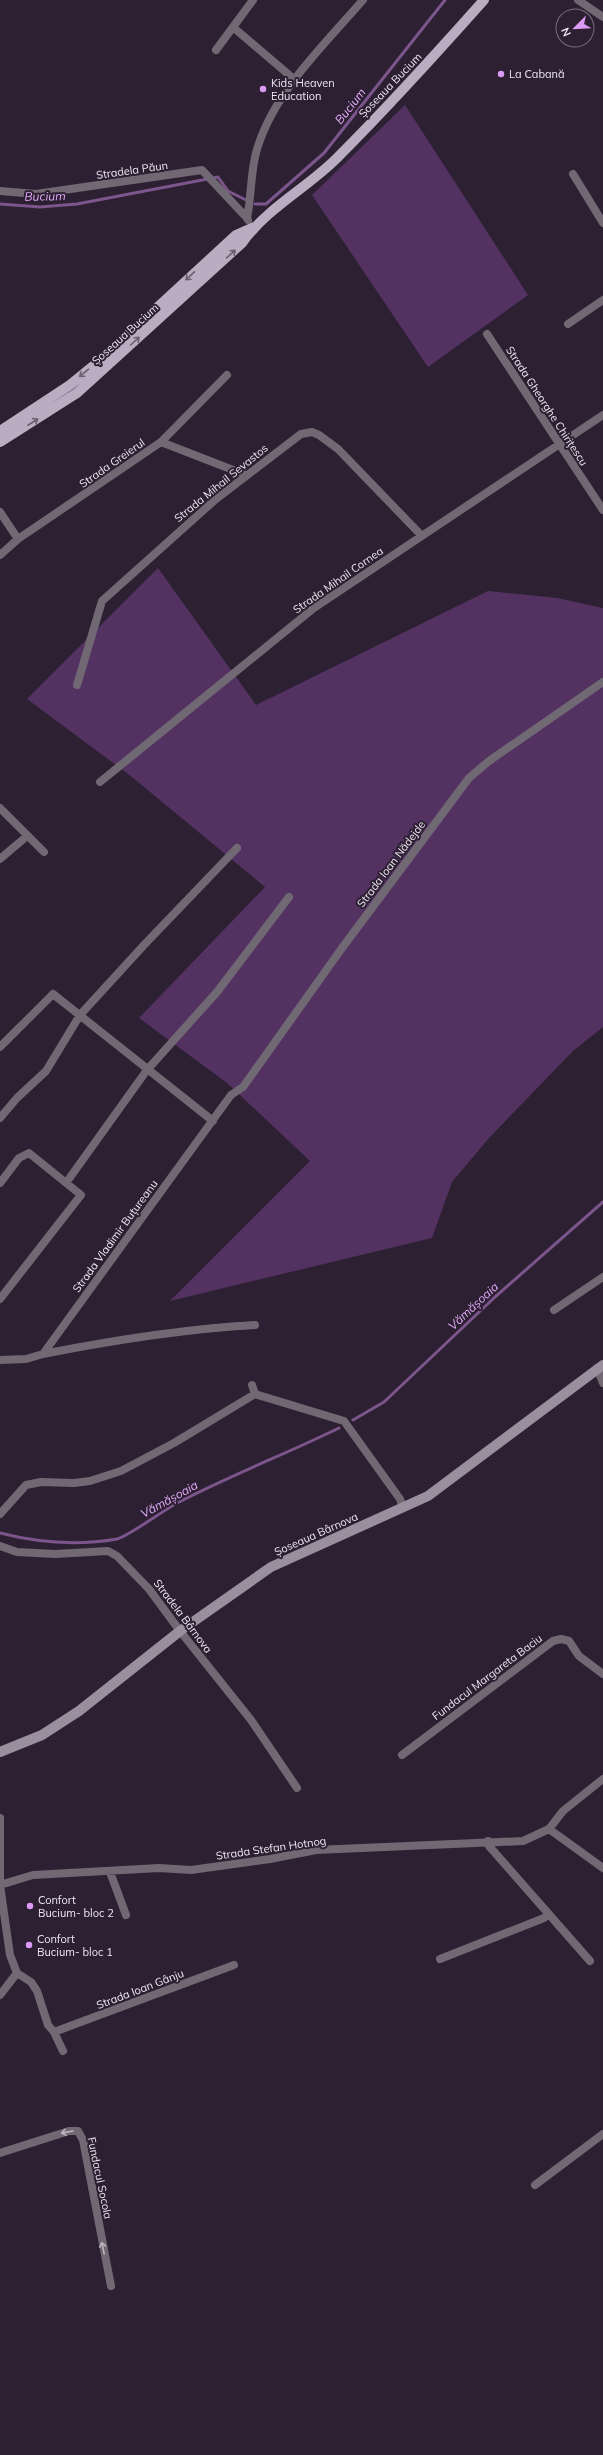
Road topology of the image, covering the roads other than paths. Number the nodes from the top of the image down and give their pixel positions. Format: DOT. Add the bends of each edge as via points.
graph roads {
  1 [pos="253,0"];
  2 [pos="363,0"];
  3 [pos="484,0"];
  4 [pos="578,0"];
  5 [pos="603,17"];
  6 [pos="234,28"];
  7 [pos="216,50"];
  8 [pos="295,80"];
  9 [pos="572,174"];
  10 [pos="0,191"];
  11 [pos="247,218"];
  12 [pos="603,223"];
  13 [pos="254,227"];
  14 [pos="603,300"];
  15 [pos="568,324"];
  16 [pos="487,334"];
  17 [pos="227,375"];
  18 [pos="603,415"];
  19 [pos="0,431"];
  20 [pos="0,442"];
  21 [pos="161,442"];
  22 [pos="558,445"];
  23 [pos="246,475"];
  24 [pos="603,510"];
  25 [pos="0,512"];
  26 [pos="421,536"];
  27 [pos="18,539"];
  28 [pos="0,556"];
  29 [pos="603,682"];
  30 [pos="77,684"];
  31 [pos="100,782"];
  32 [pos="0,808"];
  33 [pos="27,836"];
  34 [pos="237,848"];
  35 [pos="44,852"];
  36 [pos="0,859"];
  37 [pos="289,897"];
  38 [pos="80,1015"];
  39 [pos="0,1047"];
  40 [pos="147,1070"];
  41 [pos="231,1095"];
  42 [pos="0,1118"];
  43 [pos="213,1121"];
  44 [pos="0,1183"];
  45 [pos="66,1183"];
  46 [pos="603,1277"];
  47 [pos="0,1299"];
  48 [pos="554,1310"];
  49 [pos="255,1325"];
  50 [pos="43,1354"];
  51 [pos="0,1360"];
  52 [pos="600,1366"];
  53 [pos="603,1383"];
  54 [pos="252,1385"];
  55 [pos="255,1394"];
  56 [pos="403,1508"];
  57 [pos="0,1514"];
  58 [pos="0,1546"];
  59 [pos="180,1631"];
  60 [pos="603,1674"];
  61 [pos="0,1752"];
  62 [pos="402,1755"];
  63 [pos="603,1779"];
  64 [pos="297,1788"];
  65 [pos="0,1818"];
  66 [pos="550,1829"];
  67 [pos="488,1841"];
  68 [pos="0,1842"];
  69 [pos="603,1868"];
  70 [pos="110,1872"];
  71 [pos="0,1885"];
  72 [pos="548,1913"];
  73 [pos="126,1915"];
  74 [pos="440,1959"];
  75 [pos="590,1961"];
  76 [pos="234,1965"];
  77 [pos="17,1973"];
  78 [pos="0,1995"];
  79 [pos="54,2032"];
  80 [pos="63,2051"];
  81 [pos="603,2134"];
  82 [pos="0,2153"];
  83 [pos="535,2185"];
  84 [pos="111,2286"];
  1 -- 6 [label="street"];
  2 -- 8 [label="street"];
  3 -- 13 [label="main road, Șoseaua Bucium" via="423,69 336,159"];
  4 -- 5 [label="street"];
  6 -- 7 [label="street"];
  6 -- 8 [label="street"];
  8 -- 11 [label="street" via="271,114 258,146"];
  9 -- 12 [label="street"];
  10 -- 11 [label="street, Stradela Păun" via="36,194 202,170"];
  11 -- 13 [label="street, Stradela Păun"];
  13 -- 19 [label="main road, Șoseaua Bucium, one-way" via="236,235 70,385"];
  20 -- 13 [label="main road, Șoseaua Bucium, one-way" via="77,393 242,243"];
  14 -- 15 [label="street"];
  16 -- 22 [label="street, Strada Gheorghe Chirițescu"];
  17 -- 21 [label="street, Strada Greierul"];
  18 -- 22 [label="street, Strada Mihail Cornea"];
  21 -- 23 [label="street"];
  21 -- 27 [label="street, Strada Greierul"];
  22 -- 24 [label="street, Strada Gheorghe Chirițescu"];
  22 -- 26 [label="street, Strada Mihail Cornea"];
  23 -- 26 [label="street, Strada Mihail Sevastos" via="293,439 312,432 338,449"];
  23 -- 30 [label="street, Strada Mihail Sevastos" via="102,600"];
  25 -- 27 [label="street"];
  26 -- 31 [label="street, Strada Mihail Cornea" via="314,608"];
  27 -- 28 [label="street, Strada Greierul"];
  29 -- 41 [label="street, Strada Ioan Nădejde" via="495,756 469,778 342,948 243,1087"];
  32 -- 33 [label="street"];
  33 -- 35 [label="street"];
  33 -- 36 [label="street"];
  34 -- 38 [label="street"];
  37 -- 40 [label="street" via="217,992"];
  38 -- 39 [label="street" via="53,994"];
  38 -- 40 [label="street"];
  38 -- 42 [label="street" via="46,1071"];
  40 -- 43 [label="street"];
  40 -- 45 [label="street"];
  41 -- 43 [label="street, Strada Vladimir Buțureanu"];
  43 -- 50 [label="street, Strada Vladimir Buțureanu"];
  44 -- 45 [label="street" via="19,1158 29,1153"];
  45 -- 47 [label="street" via="81,1195"];
  46 -- 48 [label="street"];
  49 -- 50 [label="street" via="196,1328"];
  50 -- 51 [label="street" via="26,1359"];
  52 -- 53 [label="street"];
  52 -- 56 [label="main road, Șoseaua Bârnova" via="428,1496"];
  54 -- 55 [label="street"];
  55 -- 56 [label="street" via="344,1421 400,1499"];
  55 -- 57 [label="street" via="122,1471 90,1481 41,1482 26,1485"];
  56 -- 59 [label="main road, Șoseaua Bârnova" via="284,1560"];
  58 -- 59 [label="street, Stradela Bârnova" via="17,1552 55,1554 108,1551 131,1568"];
  59 -- 61 [label="main road, Șoseaua Bârnova" via="79,1711 42,1735"];
  59 -- 64 [label="street, Stradela Bârnova" via="251,1720"];
  60 -- 62 [label="street, Fundacul Margareta Baciu" via="579,1656 569,1641 553,1641"];
  63 -- 66 [label="street" via="563,1812"];
  65 -- 68 [label="street"];
  66 -- 67 [label="street, Strada Stefan Hotnog" via="523,1841"];
  66 -- 69 [label="street"];
  67 -- 70 [label="street, Strada Stefan Hotnog" via="316,1850 256,1862 191,1870 159,1868"];
  67 -- 72 [label="street" via="488,1846"];
  68 -- 71 [label="street"];
  70 -- 71 [label="street, Strada Stefan Hotnog" via="33,1876"];
  70 -- 73 [label="street"];
  71 -- 77 [label="street" via="10,1955"];
  72 -- 74 [label="street" via="544,1918"];
  72 -- 75 [label="street"];
  76 -- 79 [label="street, Strada Ioan Gânju"];
  77 -- 78 [label="street"];
  77 -- 79 [label="street" via="38,1990 48,2025"];
  79 -- 80 [label="street"];
  81 -- 83 [label="street"];
  84 -- 82 [label="street, Fundacul Socola, one-way" via="83,2140 78,2132 69,2131"];
}
